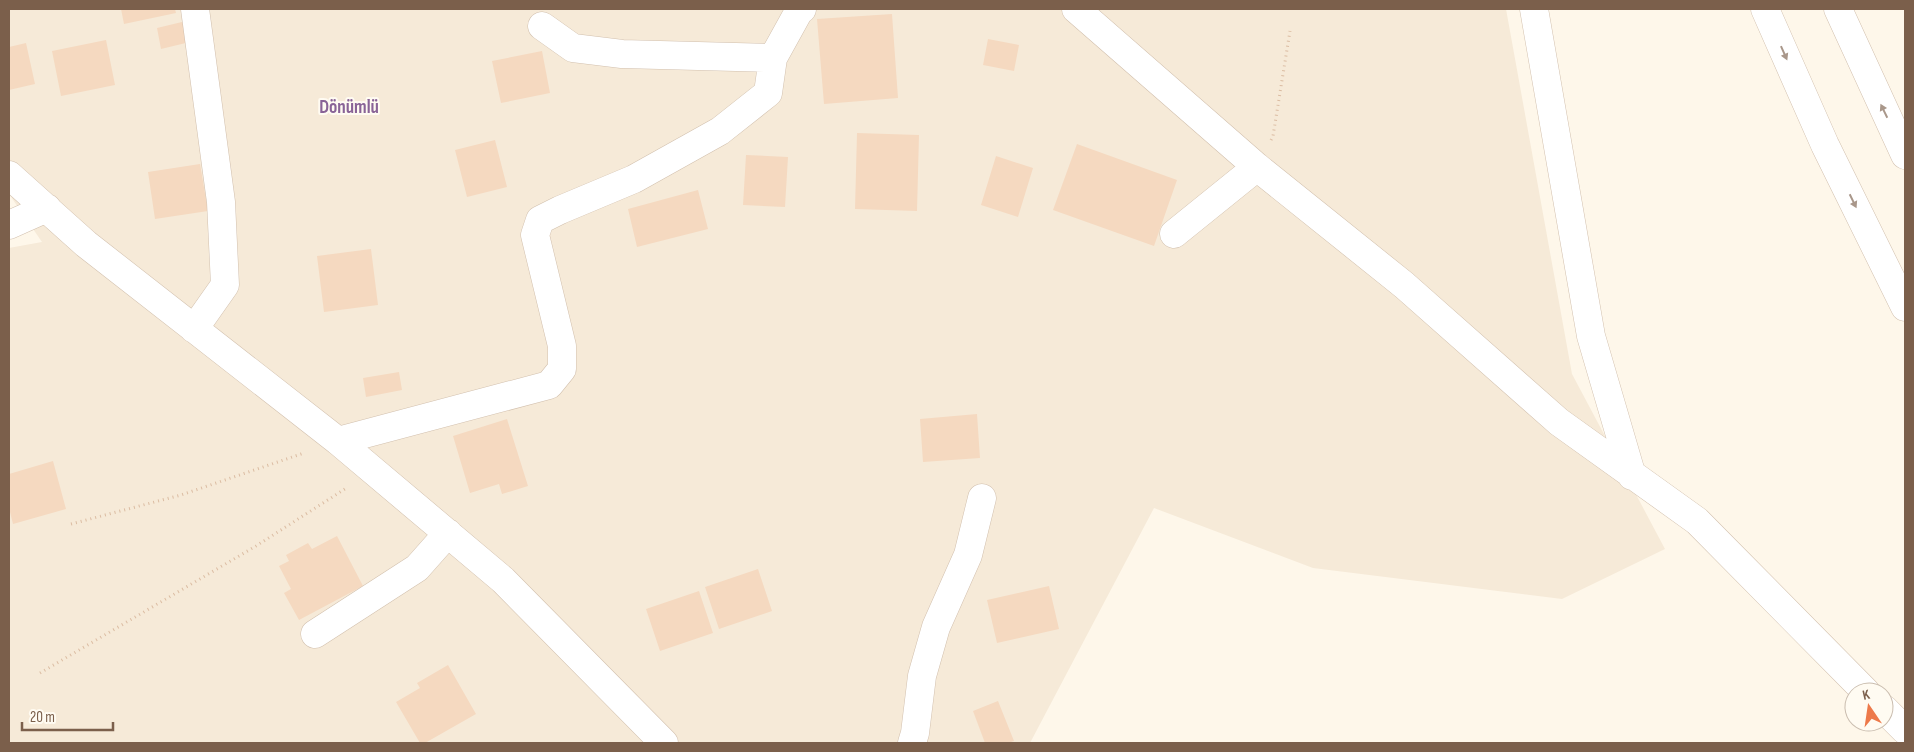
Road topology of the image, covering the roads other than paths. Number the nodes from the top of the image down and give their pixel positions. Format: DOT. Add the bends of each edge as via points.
graph roads {
  1 [pos="195,9"];
  2 [pos="802,9"];
  3 [pos="1076,9"];
  4 [pos="1534,9"];
  5 [pos="1765,9"];
  6 [pos="1838,9"];
  7 [pos="542,26"];
  8 [pos="773,58"];
  9 [pos="1905,155"];
  10 [pos="1257,167"];
  11 [pos="9,175"];
  12 [pos="47,208"];
  13 [pos="9,225"];
  14 [pos="1174,234"];
  15 [pos="1905,307"];
  16 [pos="194,329"];
  17 [pos="338,441"];
  18 [pos="1632,476"];
  19 [pos="982,498"];
  20 [pos="448,533"];
  21 [pos="315,634"];
  22 [pos="1856,682"];
  23 [pos="1894,720"];
  24 [pos="1905,730"];
  25 [pos="654,740"];
  26 [pos="912,743"];
  1 -- 16 [label="street" via="221,202 225,285"];
  2 -- 8 [label="street"];
  3 -- 10 [label="street"];
  4 -- 18 [label="street" via="1591,336"];
  5 -- 15 [label="street, one-way" via="1825,145"];
  9 -- 6 [label="street, one-way"];
  7 -- 8 [label="street" via="573,48 631,54"];
  8 -- 17 [label="street" via="768,92 720,131 634,179 540,220 535,235 562,346 562,369 549,384"];
  10 -- 14 [label="street"];
  10 -- 18 [label="street" via="1404,285 1559,422"];
  11 -- 12 [label="street"];
  12 -- 13 [label="street"];
  12 -- 16 [label="street" via="86,244"];
  16 -- 17 [label="street"];
  17 -- 20 [label="street"];
  18 -- 22 [label="street" via="1697,521"];
  19 -- 26 [label="street" via="968,555 936,627 922,676"];
  20 -- 21 [label="street" via="417,568"];
  20 -- 25 [label="street" via="503,580"];
  23 -- 24 [label="street"];
}
